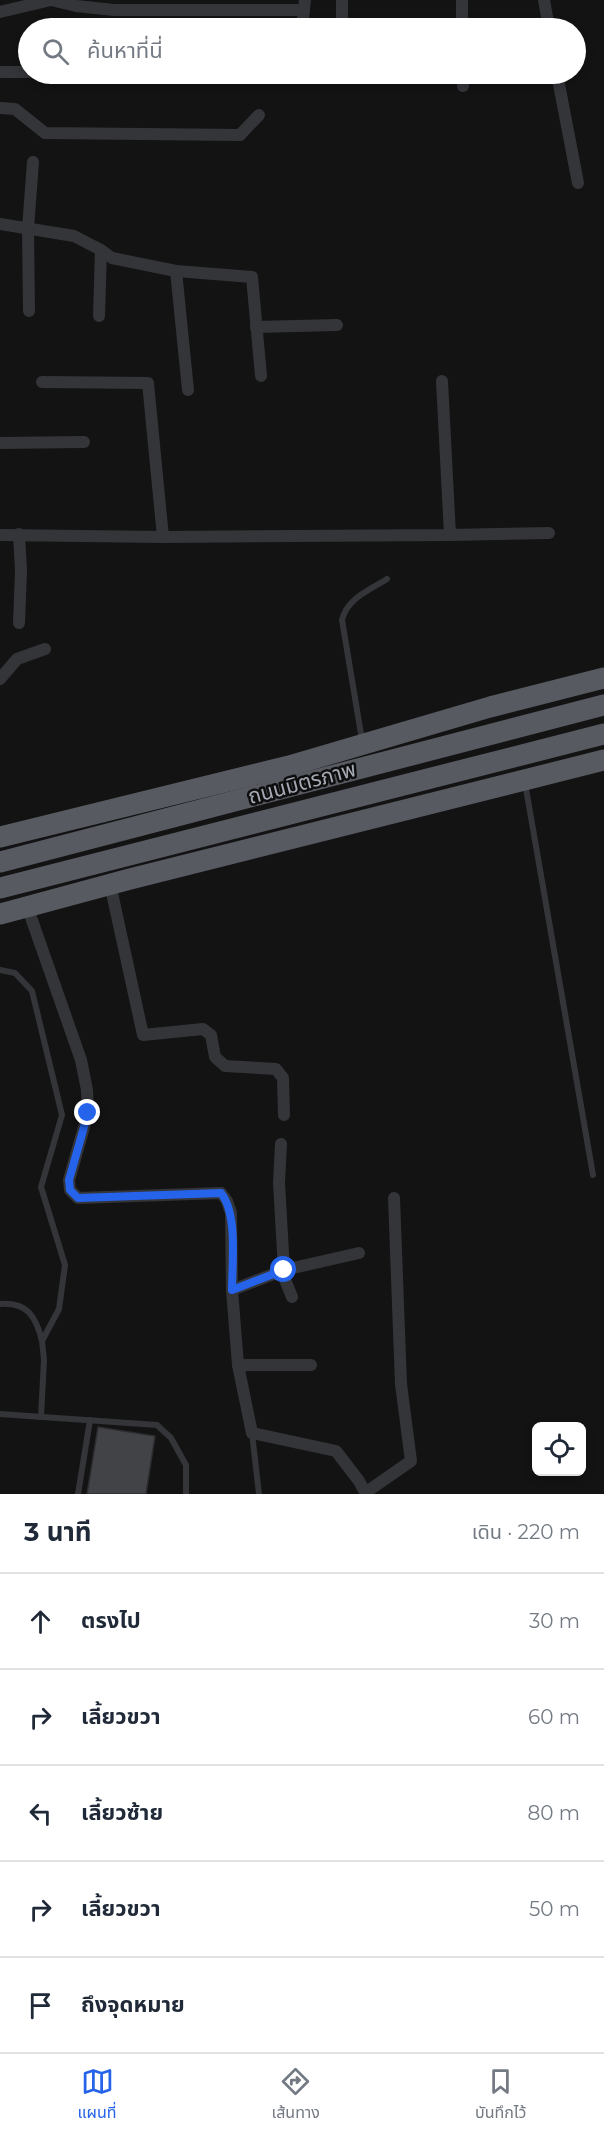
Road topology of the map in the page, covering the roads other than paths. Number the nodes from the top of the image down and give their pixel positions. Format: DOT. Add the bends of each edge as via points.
graph roads {
  1 [pos="51,0"];
  2 [pos="342,0"];
  3 [pos="462,0"];
  4 [pos="544,0"];
  5 [pos="304,5"];
  6 [pos="0,12"];
  7 [pos="342,18"];
  8 [pos="462,18"];
  9 [pos="547,18"];
  10 [pos="0,72"];
  11 [pos="18,72"];
  12 [pos="559,84"];
  13 [pos="0,108"];
  14 [pos="259,115"];
  15 [pos="33,162"];
  16 [pos="578,183"];
  17 [pos="0,224"];
  18 [pos="28,228"];
  19 [pos="101,250"];
  20 [pos="176,271"];
  21 [pos="28,311"];
  22 [pos="99,316"];
  23 [pos="337,325"];
  24 [pos="256,327"];
  25 [pos="261,376"];
  26 [pos="442,381"];
  27 [pos="42,382"];
  28 [pos="188,390"];
  29 [pos="84,442"];
  30 [pos="0,443"];
  31 [pos="549,533"];
  32 [pos="19,534"];
  33 [pos="0,535"];
  34 [pos="450,535"];
  35 [pos="163,537"];
  36 [pos="387,579"];
  37 [pos="19,623"];
  38 [pos="45,649"];
  39 [pos="604,678"];
  40 [pos="0,679"];
  41 [pos="604,705"];
  42 [pos="604,734"];
  43 [pos="363,746"];
  44 [pos="604,760"];
  45 [pos="525,781"];
  46 [pos="234,801"];
  47 [pos="124,807"];
  48 [pos="240,828"];
  49 [pos="0,837"];
  50 [pos="0,862"];
  51 [pos="148,874"];
  52 [pos="110,884"];
  53 [pos="0,888"];
  54 [pos="27,906"];
  55 [pos="0,914"];
  56 [pos="0,970"];
  57 [pos="284,1115"];
  58 [pos="281,1144"];
  59 [pos="592,1175"];
  60 [pos="394,1198"];
  61 [pos="359,1253"];
  62 [pos="284,1270"];
  63 [pos="232,1290"];
  64 [pos="292,1298"];
  65 [pos="0,1304"];
  66 [pos="42,1341"];
  67 [pos="238,1365"];
  68 [pos="311,1365"];
  69 [pos="0,1414"];
  70 [pos="42,1417"];
  71 [pos="90,1420"];
  72 [pos="252,1433"];
  73 [pos="78,1494"];
  74 [pos="186,1494"];
  75 [pos="259,1494"];
  76 [pos="366,1494"];
  1 -- 5 [label="street" via="114,10"];
  1 -- 6 [label="street"];
  2 -- 7 [label="street"];
  3 -- 8 [label="street"];
  4 -- 9 [label="street"];
  10 -- 11 [label="street"];
  12 -- 16 [label="street"];
  13 -- 14 [label="street" via="15,109 45,133 240,135"];
  15 -- 18 [label="street"];
  17 -- 18 [label="street"];
  18 -- 19 [label="street" via="74,236"];
  18 -- 21 [label="street"];
  19 -- 20 [label="street" via="112,258"];
  19 -- 22 [label="street"];
  20 -- 24 [label="street" via="252,277"];
  20 -- 28 [label="street"];
  23 -- 24 [label="street"];
  24 -- 25 [label="street"];
  26 -- 34 [label="street"];
  27 -- 35 [label="street" via="148,383"];
  29 -- 30 [label="street"];
  31 -- 34 [label="street"];
  32 -- 33 [label="street"];
  32 -- 35 [label="street"];
  32 -- 37 [label="street"];
  34 -- 35 [label="street"];
  36 -- 43 [label="lane" via="349,603 342,620"];
  38 -- 40 [label="street" via="16,659"];
  39 -- 43 [label="highway, ถนนมิตรภาพ" via="489,707"];
  41 -- 46 [label="highway, ถนนมิตรภาพ"];
  42 -- 48 [label="highway, ถนนมิตรภาพ"];
  43 -- 47 [label="highway, ถนนมิตรภาพ"];
  44 -- 45 [label="highway"];
  45 -- 51 [label="highway"];
  45 -- 59 [label="lane"];
  46 -- 47 [label="highway"];
  46 -- 50 [label="highway, ถนนมิตรภาพ"];
  47 -- 49 [label="highway, ถนนมิตรภาพ"];
  48 -- 51 [label="highway"];
  48 -- 53 [label="highway, ถนนมิตรภาพ"];
  51 -- 52 [label="highway"];
  52 -- 54 [label="highway"];
  52 -- 57 [label="street" via="143,1035 203,1029 211,1035 215,1057 225,1066 276,1069 283,1078"];
  54 -- 55 [label="highway"];
  54 -- 63 [label="street" via="81,1060 87,1089 88,1113 69,1180 70,1190 78,1198 221,1193 231,1213"];
  56 -- 66 [label="lane" via="15,973 32,991 62,1115 41,1187 65,1265 59,1309"];
  58 -- 62 [label="street"];
  60 -- 76 [label="street" via="401,1384 411,1461"];
  61 -- 62 [label="street"];
  62 -- 63 [label="street"];
  62 -- 64 [label="street"];
  63 -- 67 [label="street"];
  65 -- 66 [label="lane" via="19,1304 29,1311"];
  66 -- 70 [label="lane"];
  67 -- 68 [label="street"];
  67 -- 72 [label="street"];
  69 -- 70 [label="lane"];
  70 -- 71 [label="lane"];
  71 -- 73 [label="lane"];
  71 -- 74 [label="lane" via="157,1425 171,1438 186,1465"];
  72 -- 75 [label="lane"];
  72 -- 76 [label="street" via="336,1451"];
}
